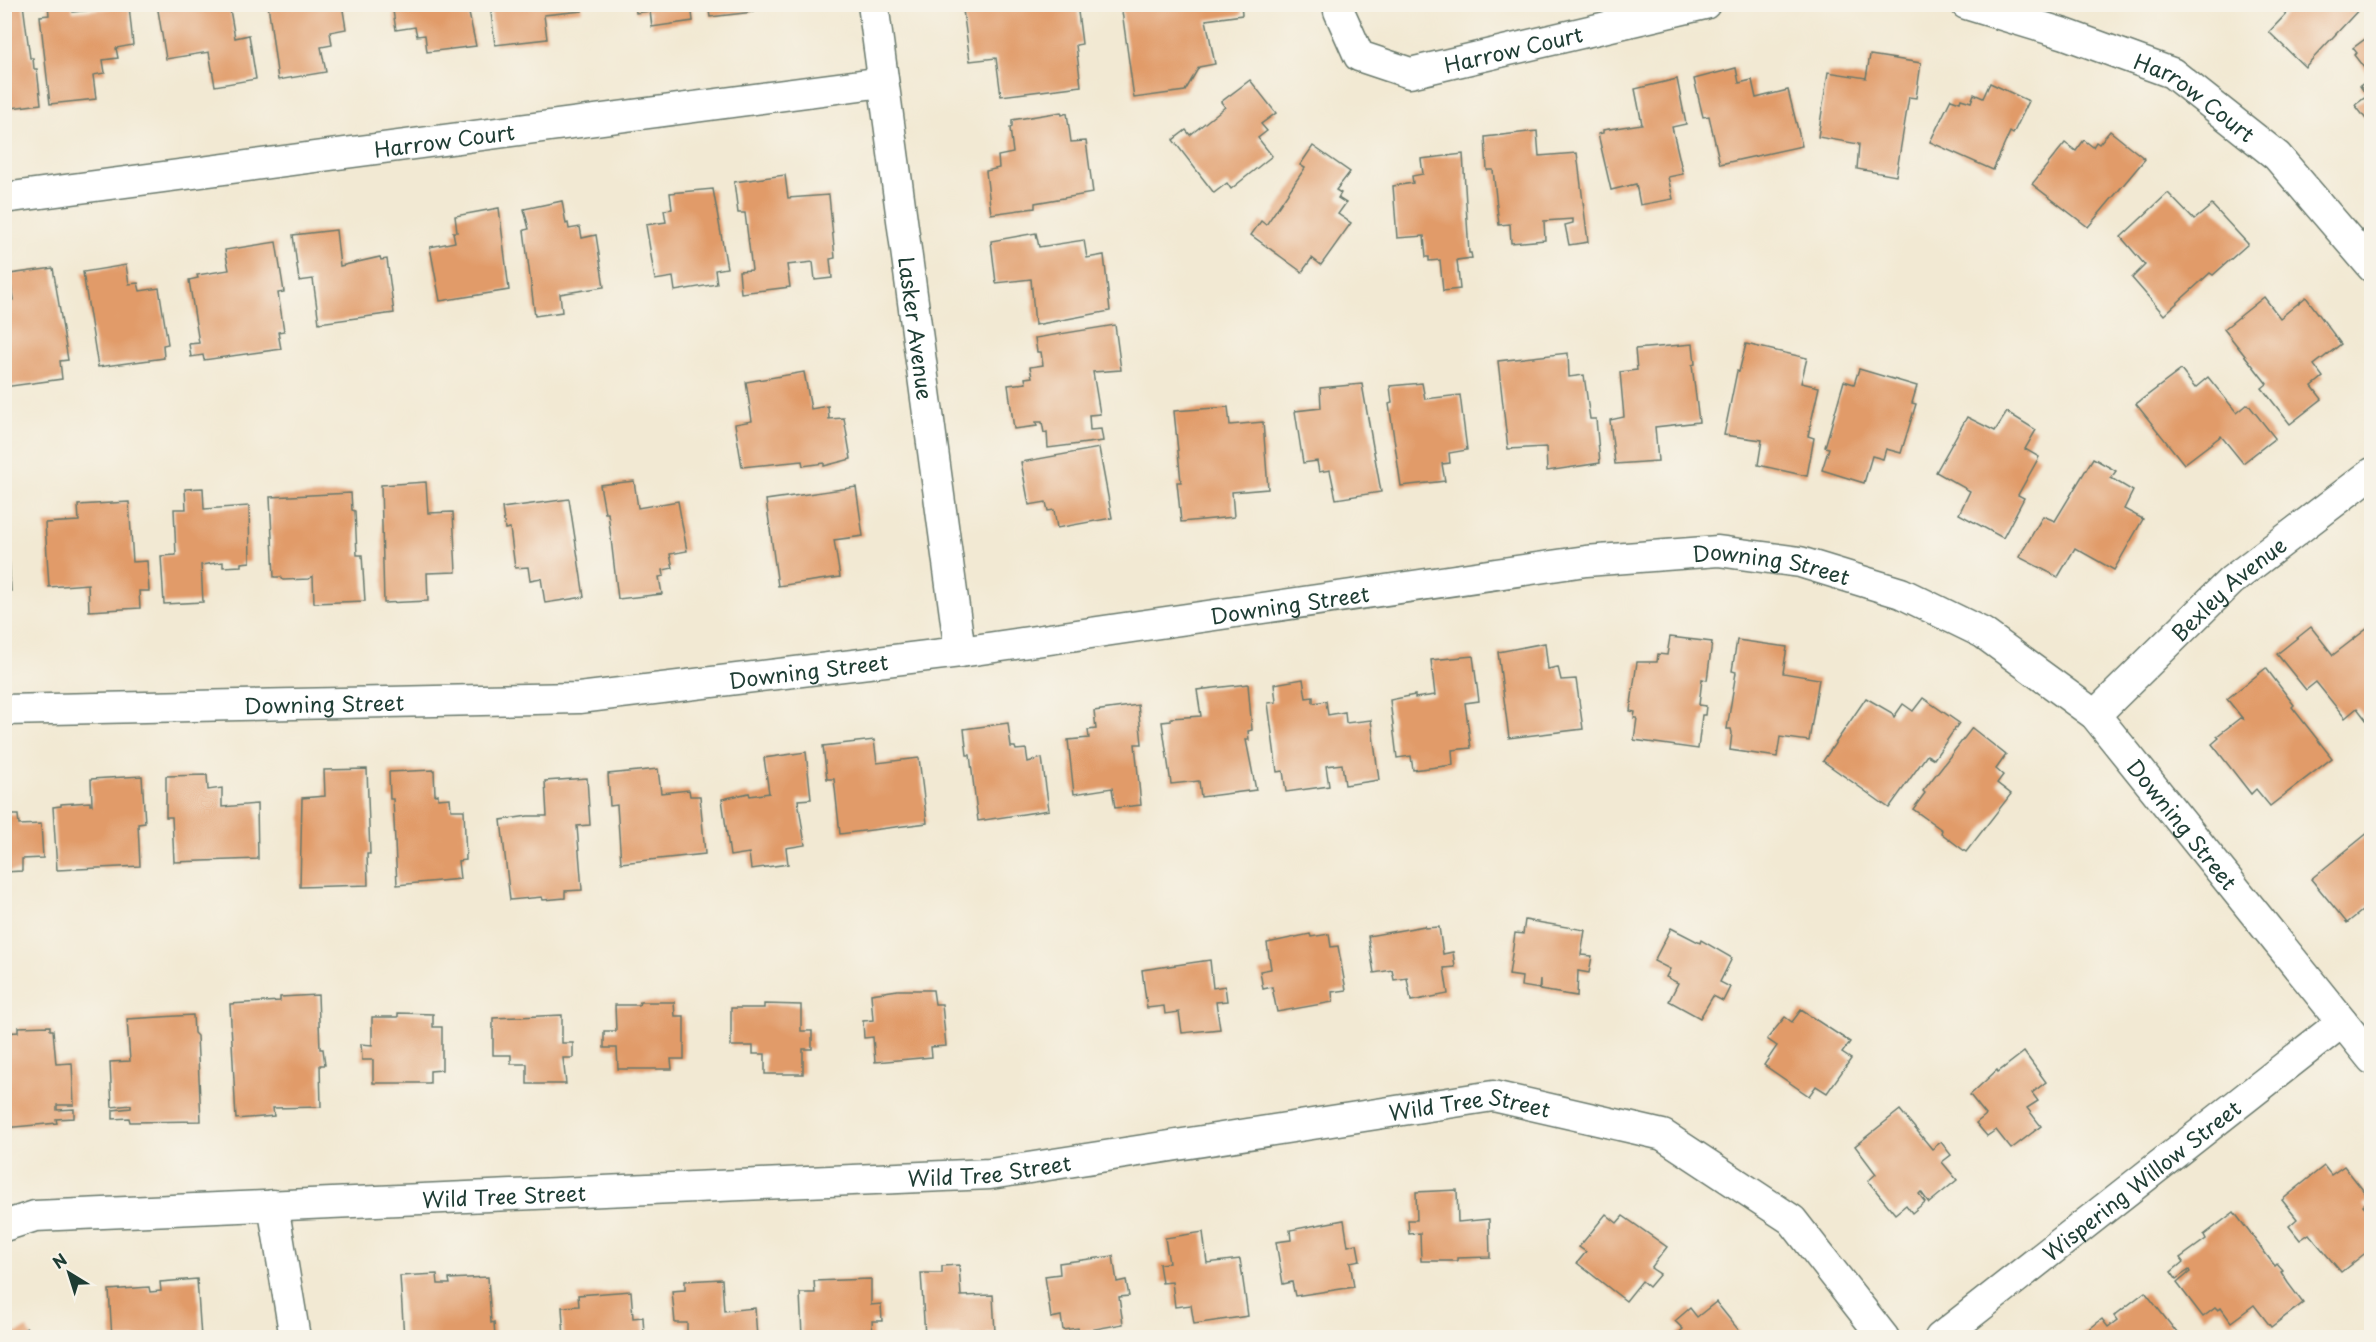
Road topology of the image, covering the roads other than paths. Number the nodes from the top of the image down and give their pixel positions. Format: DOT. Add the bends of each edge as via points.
graph roads {
  1 [pos="873,4"];
  2 [pos="1339,4"];
  3 [pos="1705,4"];
  4 [pos="1966,4"];
  5 [pos="883,82"];
  6 [pos="4,198"];
  7 [pos="2372,267"];
  8 [pos="2372,473"];
  9 [pos="960,652"];
  10 [pos="4,710"];
  11 [pos="2095,715"];
  12 [pos="2342,1022"];
  13 [pos="2372,1059"];
  14 [pos="273,1205"];
  15 [pos="4,1226"];
  16 [pos="295,1338"];
  17 [pos="1884,1338"];
  18 [pos="1940,1338"];
  1 -- 5 [label="street, Lasker Avenue"];
  2 -- 3 [label="street, Harrow Court" via="1359,56 1410,73"];
  4 -- 7 [label="street, Harrow Court" via="2172,73 2277,156"];
  5 -- 6 [label="street, Harrow Court"];
  5 -- 9 [label="street, Lasker Avenue"];
  8 -- 11 [label="street, Bexley Avenue" via="2231,581"];
  9 -- 10 [label="street, Downing Street" via="579,698"];
  9 -- 11 [label="street, Downing Street" via="1586,561 1718,551 1800,562 1901,593 1983,633"];
  11 -- 12 [label="street, Downing Street"];
  12 -- 13 [label="street, Downing Street"];
  12 -- 18 [label="street, Wispering Willow Street"];
  14 -- 15 [label="street, Wild Tree Street" via="35,1216"];
  14 -- 16 [label="street"];
  14 -- 17 [label="street, Wild Tree Street" via="990,1174 1493,1096 1663,1135 1792,1220"];
}
